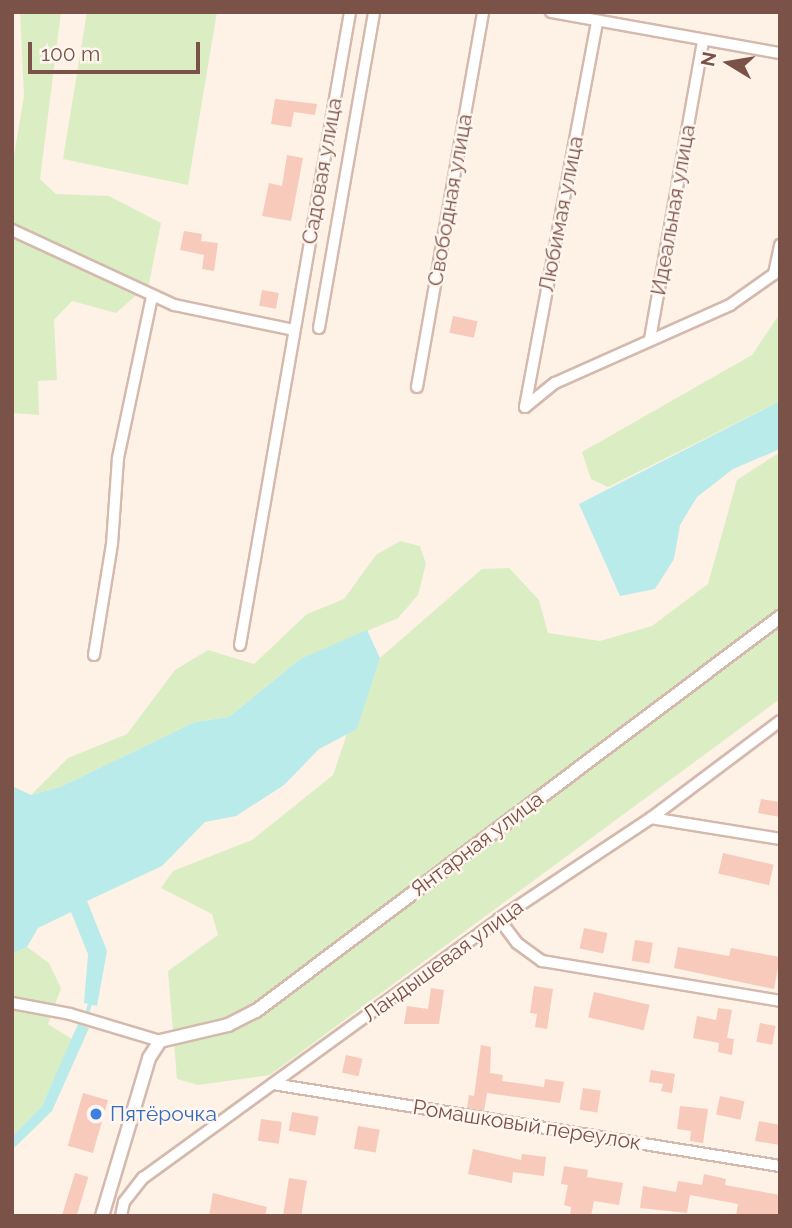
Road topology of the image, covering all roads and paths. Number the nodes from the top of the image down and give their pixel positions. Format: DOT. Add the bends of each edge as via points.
graph roads {
  1 [pos="350,12"];
  2 [pos="374,12"];
  3 [pos="483,12"];
  4 [pos="551,12"];
  5 [pos="597,20"];
  6 [pos="704,40"];
  7 [pos="780,53"];
  8 [pos="12,230"];
  9 [pos="780,245"];
  10 [pos="152,297"];
  11 [pos="320,328"];
  12 [pos="294,330"];
  13 [pos="650,339"];
  14 [pos="417,387"];
  15 [pos="780,617"];
  16 [pos="240,645"];
  17 [pos="94,655"];
  18 [pos="780,721"];
  19 [pos="650,818"];
  20 [pos="780,839"];
  21 [pos="499,919"];
  22 [pos="780,1001"];
  23 [pos="12,1003"];
  24 [pos="160,1041"];
  25 [pos="273,1084"];
  26 [pos="780,1167"];
  27 [pos="102,1216"];
  28 [pos="121,1216"];
  1 -- 12 [label="street, Садовая улица"];
  2 -- 11 [label="street, Садовая улица"];
  3 -- 14 [label="street, Свободная улица"];
  4 -- 5 [label="street"];
  5 -- 6 [label="street"];
  5 -- 13 [label="street, Любимая улица" via="525,407 555,383"];
  6 -- 7 [label="street"];
  6 -- 13 [label="street, Идеальная улица"];
  8 -- 10 [label="street"];
  9 -- 13 [label="street" via="774,274 730,304"];
  10 -- 12 [label="street"];
  10 -- 17 [label="street" via="118,458 112,544"];
  12 -- 16 [label="street, Садовая улица"];
  15 -- 24 [label="street, Янтарная улица" via="256,1011 228,1025"];
  18 -- 19 [label="street, Ландышевая улица"];
  19 -- 20 [label="street"];
  19 -- 21 [label="street, Ландышевая улица"];
  21 -- 22 [label="street" via="517,943 542,961"];
  21 -- 25 [label="street, Ландышевая улица"];
  23 -- 24 [label="street" via="70,1014"];
  24 -- 27 [label="street" via="149,1058"];
  25 -- 26 [label="street, Ромашковый переулок"];
  25 -- 28 [label="street, Ландышевая улица" via="143,1178 124,1202"];
}
